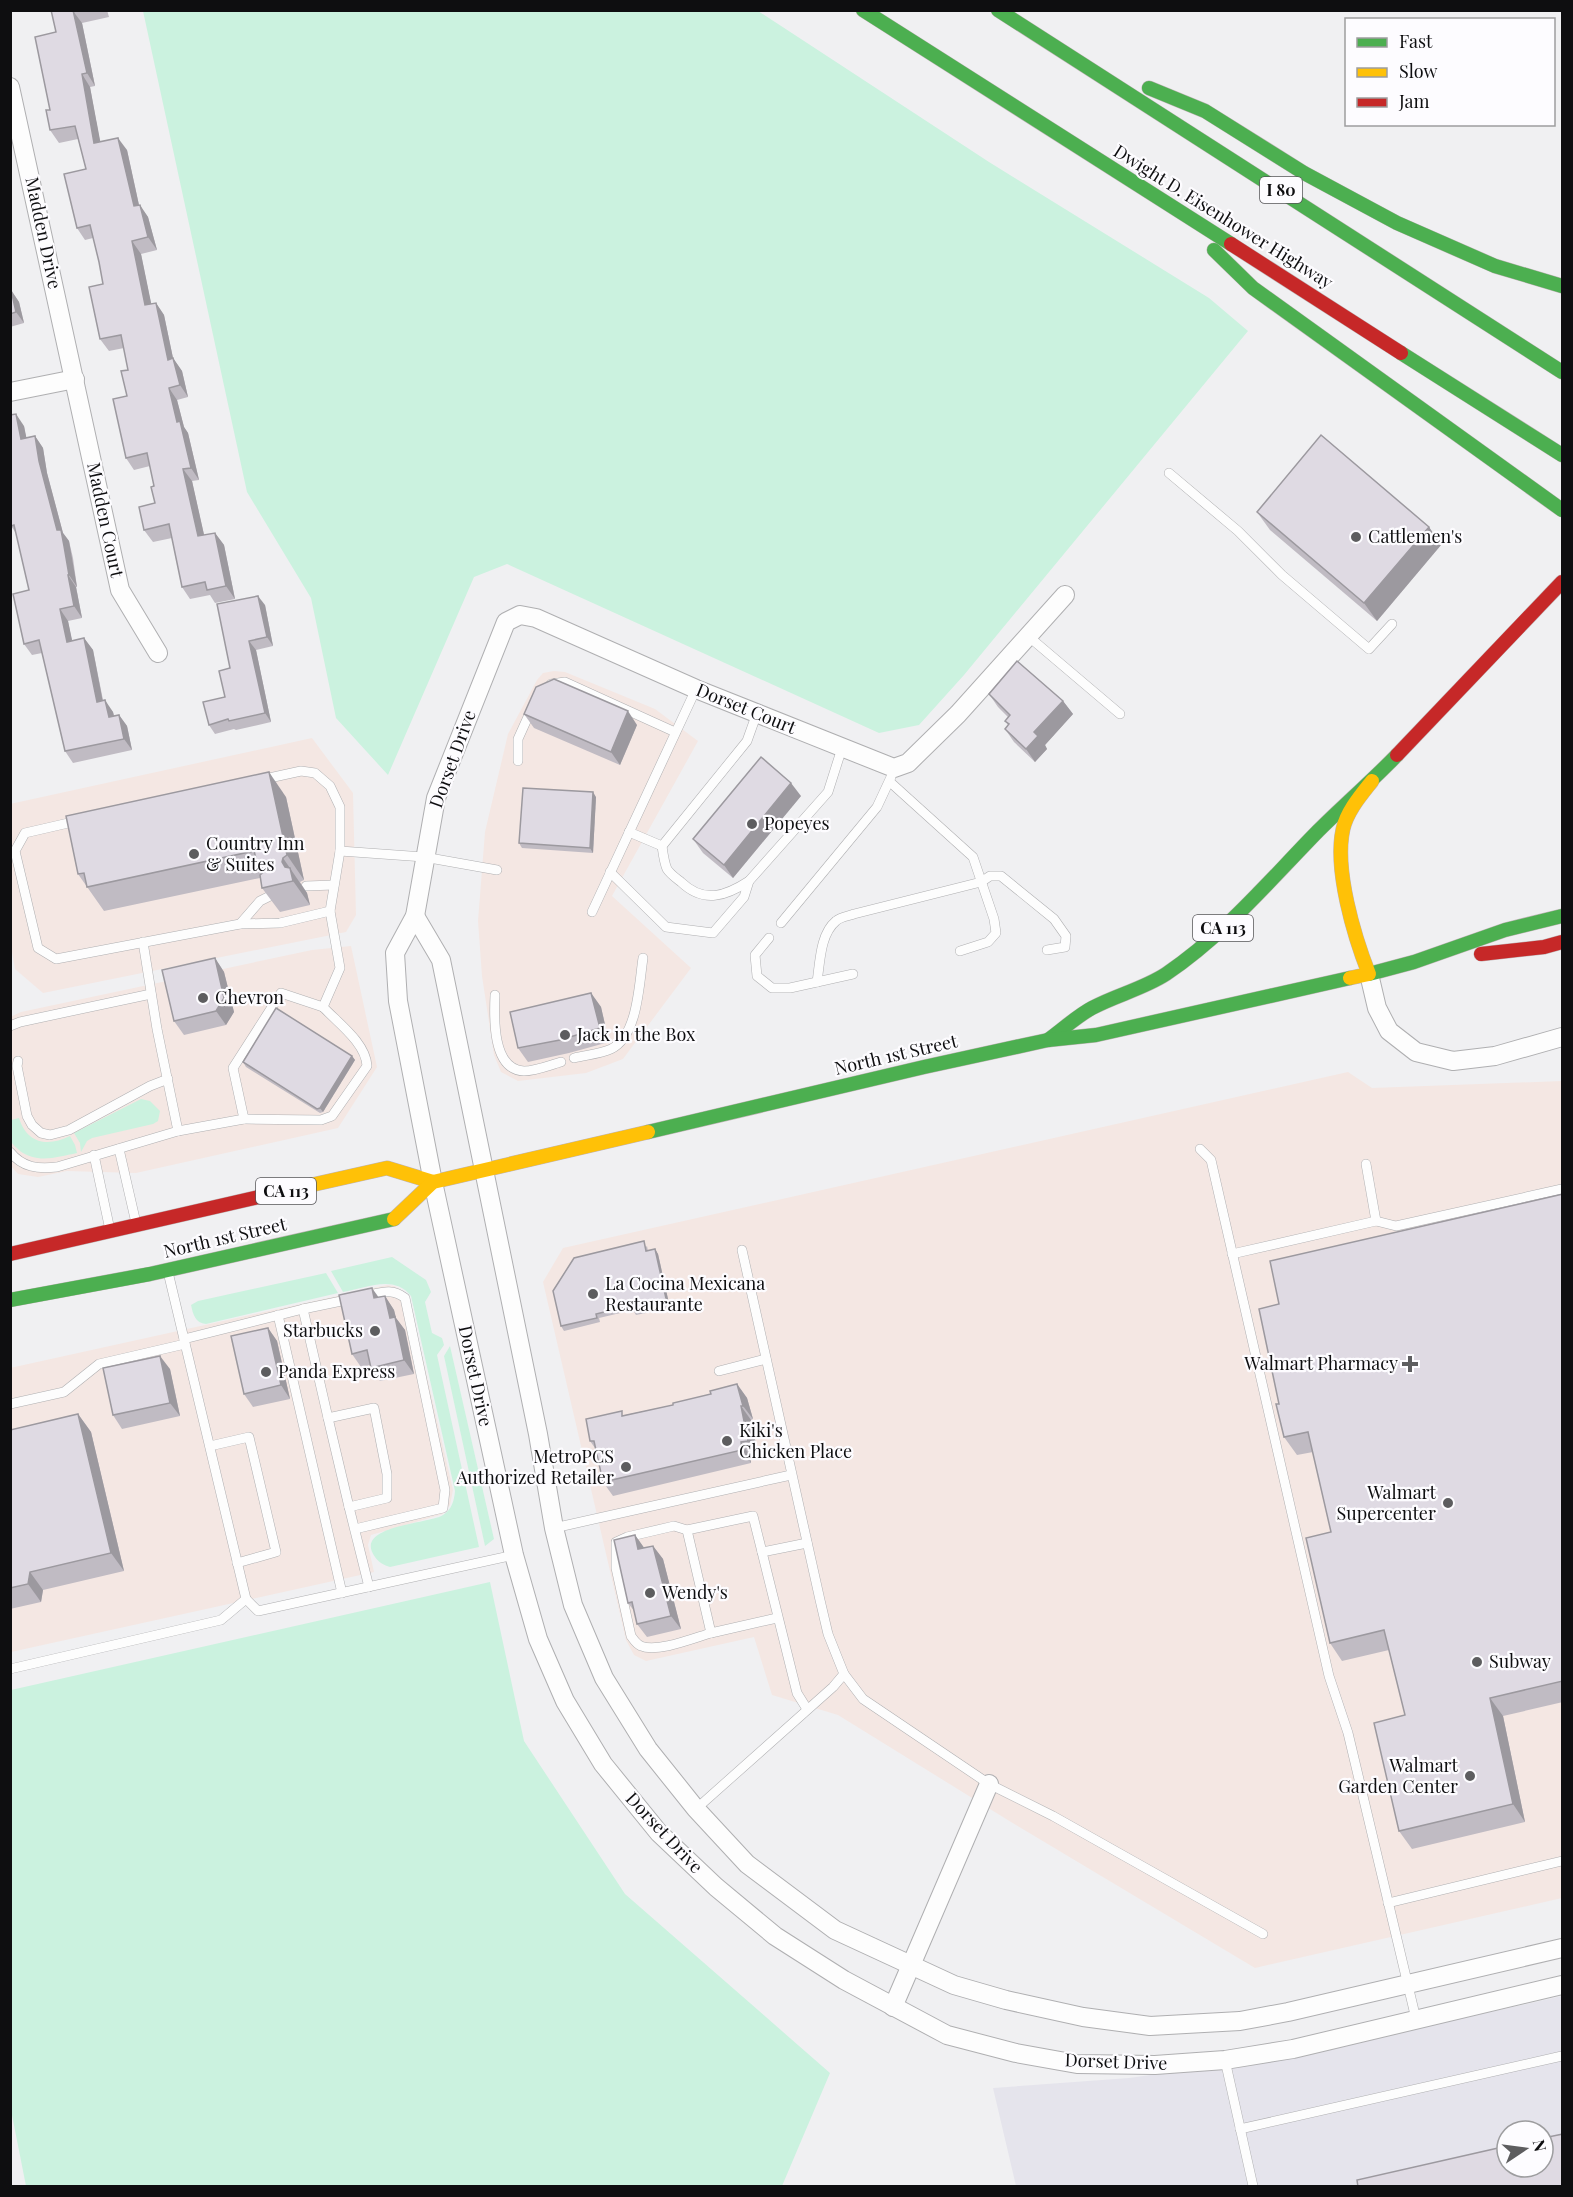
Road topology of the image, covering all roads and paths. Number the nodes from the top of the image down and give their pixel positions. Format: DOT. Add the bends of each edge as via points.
graph roads {
  1 [pos="863,10"];
  2 [pos="998,10"];
  3 [pos="1068,54"];
  4 [pos="10,87"];
  5 [pos="1161,198"];
  6 [pos="1563,286"];
  7 [pos="1563,372"];
  8 [pos="75,379"];
  9 [pos="10,392"];
  10 [pos="1563,455"];
  11 [pos="1169,473"];
  12 [pos="1563,510"];
  13 [pos="1563,582"];
  14 [pos="1065,594"];
  15 [pos="520,615"];
  16 [pos="1392,624"];
  17 [pos="1028,636"];
  18 [pos="158,653"];
  19 [pos="696,689"];
  20 [pos="757,714"];
  21 [pos="1120,714"];
  22 [pos="675,732"];
  23 [pos="842,747"];
  24 [pos="518,761"];
  25 [pos="892,775"];
  26 [pos="255,781"];
  27 [pos="1372,781"];
  28 [pos="83,820"];
  29 [pos="629,832"];
  30 [pos="662,846"];
  31 [pos="340,851"];
  32 [pos="424,857"];
  33 [pos="496,870"];
  34 [pos="610,872"];
  35 [pos="749,882"];
  36 [pos="981,882"];
  37 [pos="334,885"];
  38 [pos="306,886"];
  39 [pos="276,893"];
  40 [pos="330,911"];
  41 [pos="591,912"];
  42 [pos="415,916"];
  43 [pos="1563,916"];
  44 [pos="781,923"];
  45 [pos="240,924"];
  46 [pos="769,938"];
  47 [pos="144,942"];
  48 [pos="1563,942"];
  49 [pos="1047,950"];
  50 [pos="960,951"];
  51 [pos="643,958"];
  52 [pos="1414,962"];
  53 [pos="853,974"];
  54 [pos="1369,974"];
  55 [pos="818,982"];
  56 [pos="151,994"];
  57 [pos="495,995"];
  58 [pos="323,1007"];
  59 [pos="10,1026"];
  60 [pos="1563,1036"];
  61 [pos="1048,1040"];
  62 [pos="574,1058"];
  63 [pos="18,1061"];
  64 [pos="561,1062"];
  65 [pos="168,1079"];
  66 [pos="244,1119"];
  67 [pos="178,1131"];
  68 [pos="119,1149"];
  69 [pos="1200,1149"];
  70 [pos="10,1152"];
  71 [pos="94,1155"];
  72 [pos="1366,1164"];
  73 [pos="484,1170"];
  74 [pos="433,1182"];
  75 [pos="1563,1189"];
  76 [pos="1376,1221"];
  77 [pos="137,1225"];
  78 [pos="110,1231"];
  79 [pos="742,1250"];
  80 [pos="10,1254"];
  81 [pos="1232,1254"];
  82 [pos="168,1270"];
  83 [pos="10,1299"];
  84 [pos="303,1309"];
  85 [pos="278,1315"];
  86 [pos="185,1341"];
  87 [pos="766,1359"];
  88 [pos="719,1371"];
  89 [pos="10,1404"];
  90 [pos="328,1418"];
  91 [pos="210,1446"];
  92 [pos="791,1475"];
  93 [pos="349,1507"];
  94 [pos="555,1528"];
  95 [pos="355,1529"];
  96 [pos="687,1530"];
  97 [pos="807,1543"];
  98 [pos="762,1552"];
  99 [pos="514,1555"];
  100 [pos="237,1563"];
  101 [pos="369,1587"];
  102 [pos="342,1593"];
  103 [pos="246,1599"];
  104 [pos="777,1618"];
  105 [pos="711,1633"];
  106 [pos="10,1669"];
  107 [pos="844,1674"];
  108 [pos="807,1709"];
  109 [pos="989,1784"];
  110 [pos="696,1809"];
  111 [pos="1563,1861"];
  112 [pos="1388,1904"];
  113 [pos="1263,1934"];
  114 [pos="1563,1948"];
  115 [pos="911,1967"];
  116 [pos="1408,1985"];
  117 [pos="1563,1985"];
  118 [pos="893,2007"];
  119 [pos="1416,2019"];
  120 [pos="1563,2056"];
  121 [pos="1225,2060"];
  122 [pos="1240,2129"];
  123 [pos="1253,2187"];
  1 -- 5 [label="main road, Dwight D. Eisenhower Highway"];
  2 -- 3 [label="main road, I 80"];
  3 -- 6 [label="main road" via="1210,114 1377,213 1470,255"];
  3 -- 7 [label="main road, I 80"];
  4 -- 8 [label="street, Madden Drive"];
  5 -- 10 [label="main road, Dwight D. Eisenhower Highway"];
  5 -- 12 [label="main road" via="1253,288"];
  8 -- 9 [label="street"];
  8 -- 18 [label="street, Madden Court" via="120,590"];
  11 -- 16 [label="lane" via="1369,649"];
  13 -- 27 [label="main road, CA 113"];
  14 -- 17 [label="street"];
  15 -- 19 [label="street, Dorset Court" via="536,618"];
  15 -- 32 [label="street, Dorset Drive" via="506,622 436,798"];
  17 -- 21 [label="lane"];
  17 -- 25 [label="street" via="958,714"];
  19 -- 20 [label="street, Dorset Court"];
  19 -- 22 [label="lane"];
  20 -- 23 [label="street, Dorset Court"];
  20 -- 30 [label="lane" via="747,741"];
  22 -- 24 [label="lane" via="565,682 554,682 537,697 518,739"];
  22 -- 29 [label="lane"];
  23 -- 25 [label="street, Dorset Court"];
  23 -- 35 [label="lane" via="828,792"];
  25 -- 36 [label="lane" via="973,857"];
  25 -- 44 [label="lane" via="877,807"];
  26 -- 31 [label="lane" via="301,771 315,773 330,786 340,807"];
  27 -- 54 [label="main road" via="1349,812 1341,855 1358,947"];
  27 -- 61 [label="main road, CA 113" via="1201,948 1165,975 1092,1008"];
  28 -- 47 [label="lane" via="25,833 15,851 38,948 56,959"];
  29 -- 30 [label="lane"];
  29 -- 34 [label="lane"];
  30 -- 35 [label="lane" via="668,870 701,894 730,893"];
  31 -- 32 [label="lane"];
  31 -- 37 [label="lane"];
  32 -- 33 [label="lane"];
  32 -- 42 [label="street, Dorset Drive"];
  34 -- 35 [label="lane" via="666,927 714,933 744,897"];
  34 -- 41 [label="lane"];
  36 -- 49 [label="lane" via="990,876 1000,876 1054,919 1066,936 1065,947"];
  36 -- 50 [label="lane" via="996,933 988,942"];
  36 -- 55 [label="lane" via="836,920 826,934"];
  37 -- 38 [label="lane"];
  37 -- 40 [label="lane"];
  39 -- 45 [label="lane" via="260,901"];
  40 -- 45 [label="lane" via="280,923"];
  40 -- 58 [label="lane" via="340,968"];
  42 -- 73 [label="street, Dorset Drive" via="441,960"];
  42 -- 74 [label="street, Dorset Drive" via="395,953 398,1001"];
  43 -- 52 [label="main road" via="1505,930"];
  45 -- 47 [label="lane"];
  46 -- 55 [label="lane" via="754,956 757,976 772,988"];
  47 -- 56 [label="lane"];
  48 -- 52 [label="main road, CA 113"];
  51 -- 62 [label="lane" via="632,1024 624,1038 612,1048"];
  52 -- 54 [label="main road, CA 113"];
  53 -- 55 [label="lane"];
  54 -- 60 [label="street" via="1377,1008 1389,1032 1416,1052 1452,1061 1495,1056"];
  54 -- 61 [label="main road, North 1st Street / CA 113" via="1096,1035"];
  56 -- 59 [label="lane"];
  56 -- 65 [label="lane"];
  57 -- 64 [label="lane" via="494,1016 505,1062 521,1071"];
  58 -- 66 [label="lane" via="281,993 234,1068"];
  58 -- 66 [label="lane" via="367,1058 367,1066 332,1116 321,1120"];
  61 -- 73 [label="main road, North 1st Street / CA 113"];
  63 -- 65 [label="lane" via="27,1116 41,1133 50,1136"];
  65 -- 67 [label="lane"];
  66 -- 67 [label="lane"];
  67 -- 68 [label="lane"];
  68 -- 71 [label="lane"];
  68 -- 77 [label="lane"];
  69 -- 81 [label="lane" via="1211,1160"];
  70 -- 71 [label="lane" via="26,1166 40,1168 57,1167"];
  71 -- 78 [label="lane"];
  72 -- 76 [label="lane"];
  73 -- 74 [label="main road, North 1st Street / CA 113"];
  73 -- 94 [label="street, Dorset Drive"];
  74 -- 77 [label="main road, North 1st Street / CA 113" via="387,1168"];
  74 -- 82 [label="main road, North 1st Street" via="394,1219"];
  74 -- 99 [label="street, Dorset Drive"];
  75 -- 76 [label="lane" via="1396,1226"];
  76 -- 81 [label="lane"];
  77 -- 78 [label="main road, North 1st Street / CA 113"];
  78 -- 80 [label="main road, North 1st Street / CA 113"];
  79 -- 87 [label="lane"];
  81 -- 112 [label="lane" via="1329,1676 1348,1733"];
  82 -- 83 [label="main road, North 1st Street"];
  82 -- 86 [label="lane"];
  84 -- 85 [label="lane"];
  84 -- 90 [label="lane"];
  84 -- 95 [label="lane" via="390,1291 405,1298 445,1490 443,1508"];
  85 -- 86 [label="lane"];
  85 -- 102 [label="lane"];
  86 -- 89 [label="lane" via="99,1364 64,1392"];
  86 -- 91 [label="lane"];
  87 -- 88 [label="lane"];
  87 -- 92 [label="lane"];
  90 -- 93 [label="lane"];
  90 -- 93 [label="lane" via="374,1408 387,1474 387,1497"];
  91 -- 100 [label="lane"];
  91 -- 100 [label="lane" via="249,1437 276,1552"];
  92 -- 94 [label="lane"];
  92 -- 97 [label="lane"];
  93 -- 95 [label="lane"];
  94 -- 110 [label="street, Dorset Drive" via="573,1605 604,1678 648,1749"];
  95 -- 101 [label="lane"];
  96 -- 98 [label="lane" via="753,1516"];
  96 -- 105 [label="lane"];
  96 -- 105 [label="lane" via="674,1526 616,1542 616,1568 631,1636 644,1648 658,1648"];
  97 -- 98 [label="lane"];
  97 -- 107 [label="lane" via="828,1634"];
  98 -- 104 [label="lane"];
  99 -- 101 [label="lane"];
  99 -- 118 [label="street, Dorset Drive" via="538,1639 565,1701 603,1764 652,1824 716,1887 775,1936"];
  100 -- 103 [label="lane"];
  101 -- 102 [label="lane"];
  102 -- 103 [label="lane" via="258,1611"];
  103 -- 106 [label="lane" via="221,1620"];
  104 -- 105 [label="lane"];
  104 -- 108 [label="lane" via="797,1692"];
  107 -- 108 [label="lane"];
  107 -- 109 [label="lane" via="863,1699"];
  108 -- 110 [label="lane"];
  109 -- 113 [label="lane"];
  109 -- 115 [label="street"];
  110 -- 115 [label="street, Dorset Drive" via="747,1864 835,1930"];
  111 -- 112 [label="lane"];
  112 -- 116 [label="lane"];
  114 -- 116 [label="street, Dorset Drive"];
  115 -- 116 [label="street, Dorset Drive" via="1006,2000 1083,2017 1150,2026 1240,2021"];
  115 -- 118 [label="street"];
  116 -- 119 [label="lane"];
  117 -- 119 [label="street, Dorset Drive"];
  118 -- 121 [label="street, Dorset Drive" via="947,2035 1016,2054 1077,2064 1155,2065"];
  119 -- 121 [label="street, Dorset Drive" via="1293,2049"];
  120 -- 122 [label="lane"];
  121 -- 122 [label="lane"];
  122 -- 123 [label="lane"];
}
